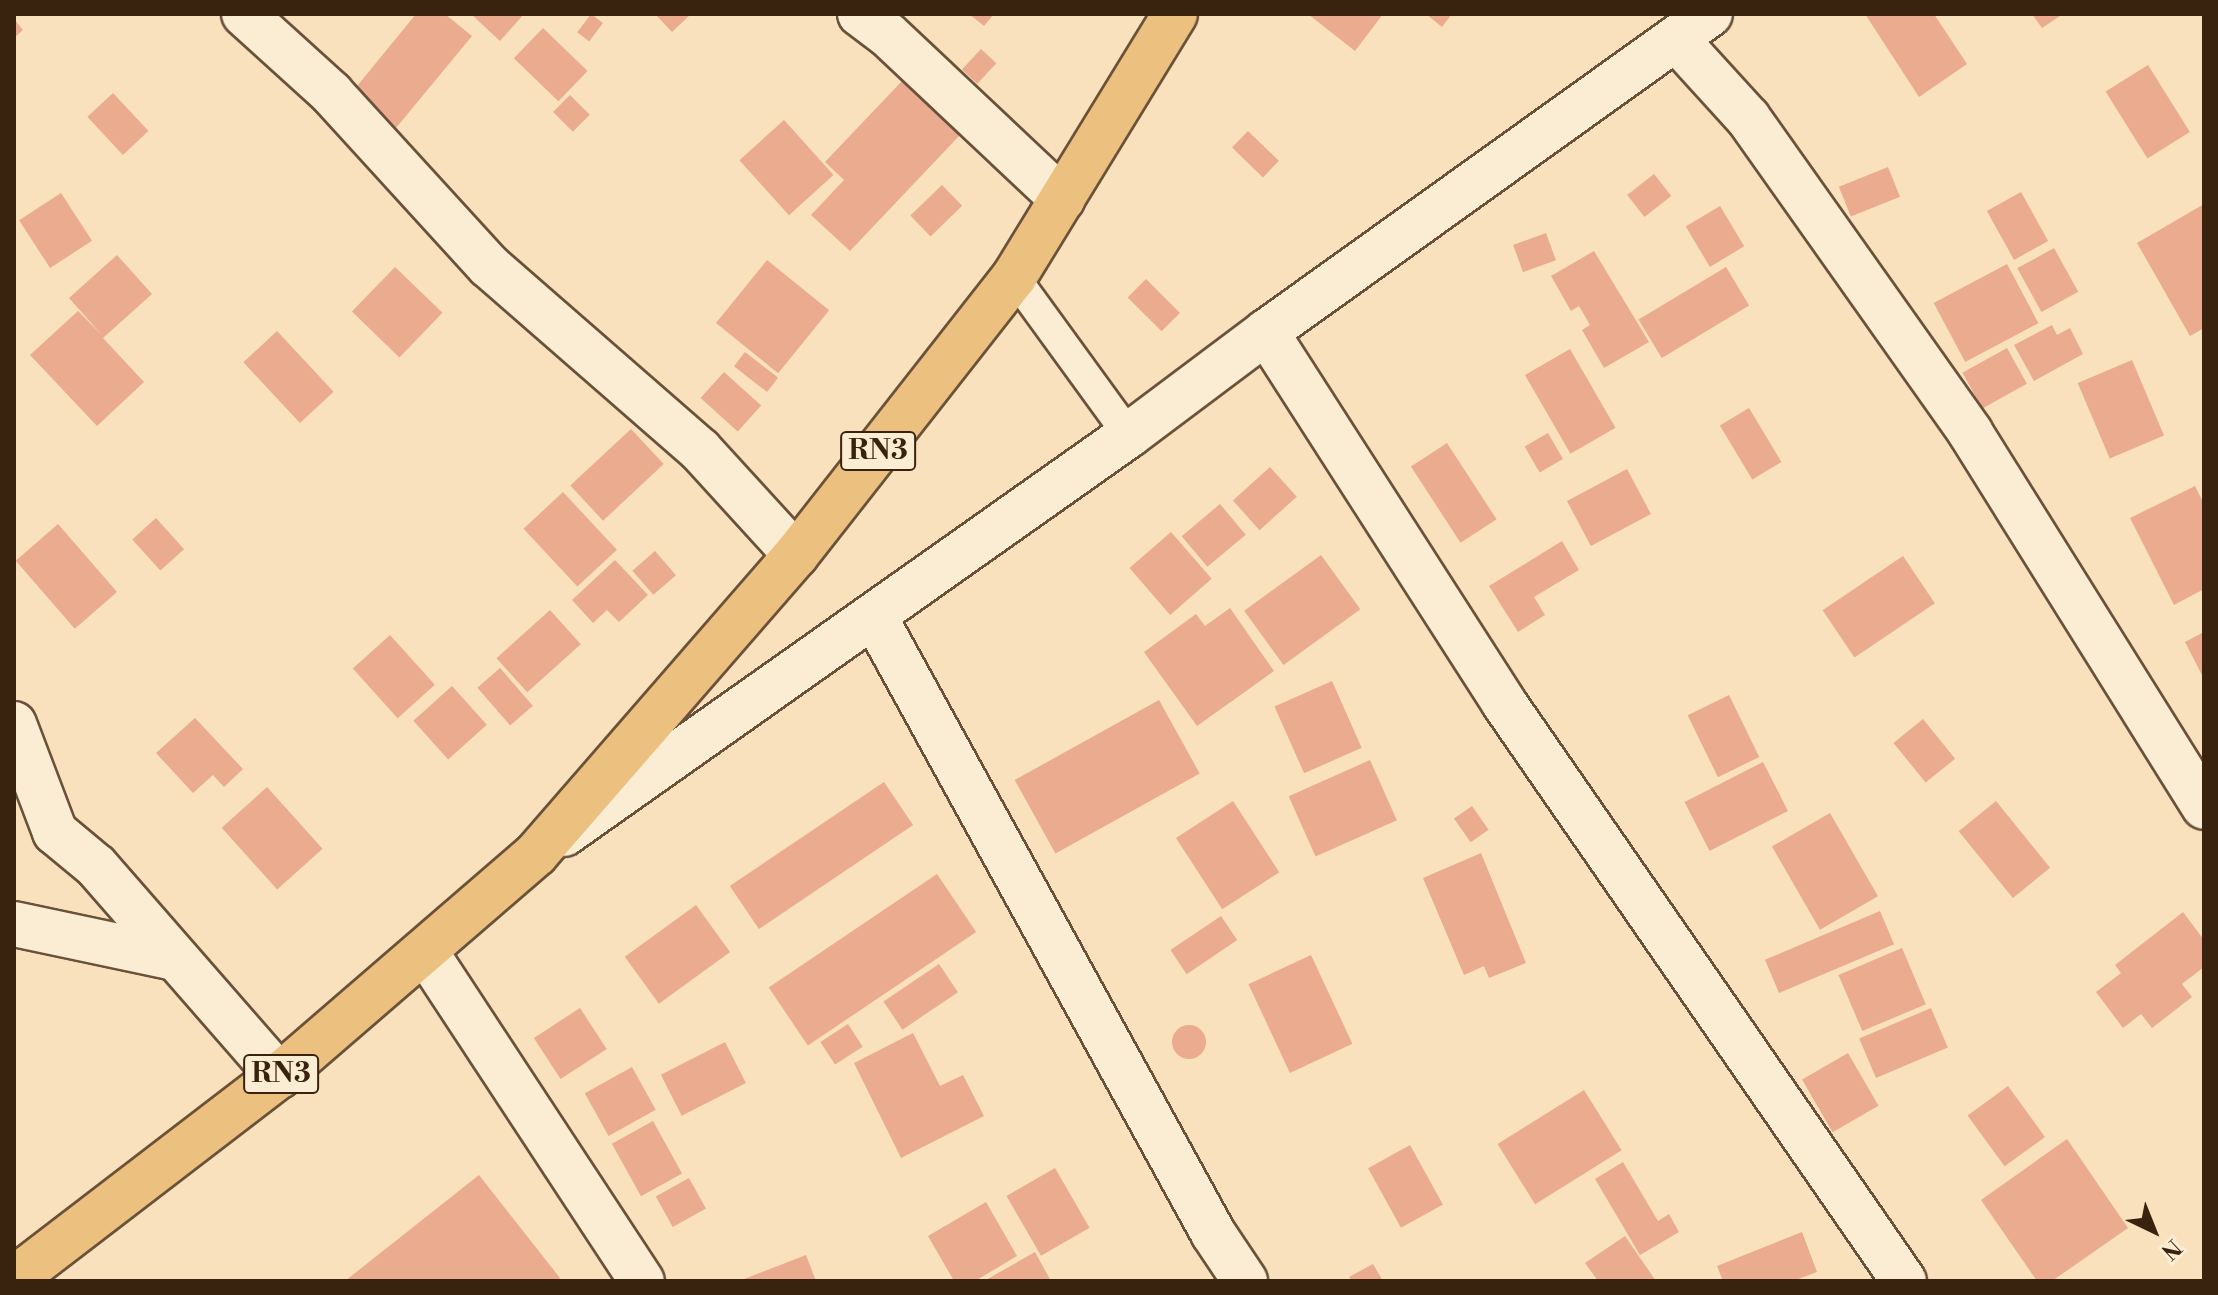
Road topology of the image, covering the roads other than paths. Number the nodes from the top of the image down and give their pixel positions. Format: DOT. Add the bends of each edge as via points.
graph roads {
  1 [pos="244,14"];
  2 [pos="860,14"];
  3 [pos="1175,14"];
  4 [pos="1693,26"];
  5 [pos="1062,199"];
  6 [pos="1014,277"];
  7 [pos="1266,332"];
  8 [pos="1129,435"];
  9 [pos="796,555"];
  10 [pos="874,616"];
  11 [pos="14,724"];
  12 [pos="2204,807"];
  13 [pos="536,854"];
  14 [pos="14,924"];
  15 [pos="425,951"];
  16 [pos="174,958"];
  17 [pos="279,1076"];
  18 [pos="14,1279"];
  19 [pos="642,1281"];
  20 [pos="1245,1281"];
  21 [pos="1904,1281"];
  1 -- 9 [label="street" via="331,93 489,266 700,450"];
  2 -- 5 [label="street"];
  3 -- 5 [label="highway, RN3"];
  4 -- 7 [label="street"];
  4 -- 12 [label="street" via="1748,118 1970,432"];
  5 -- 6 [label="highway, RN3"];
  6 -- 8 [label="lane"];
  6 -- 9 [label="highway, RN3"];
  7 -- 8 [label="street"];
  7 -- 21 [label="street" via="1504,703"];
  8 -- 10 [label="street"];
  9 -- 13 [label="highway, RN3"];
  10 -- 13 [label="street"];
  10 -- 20 [label="street" via="1213,1233"];
  11 -- 16 [label="street" via="55,832 96,866"];
  13 -- 15 [label="highway, RN3"];
  14 -- 16 [label="street"];
  15 -- 17 [label="highway, RN3"];
  15 -- 19 [label="street"];
  16 -- 17 [label="street"];
  17 -- 18 [label="highway, RN3"];
}
